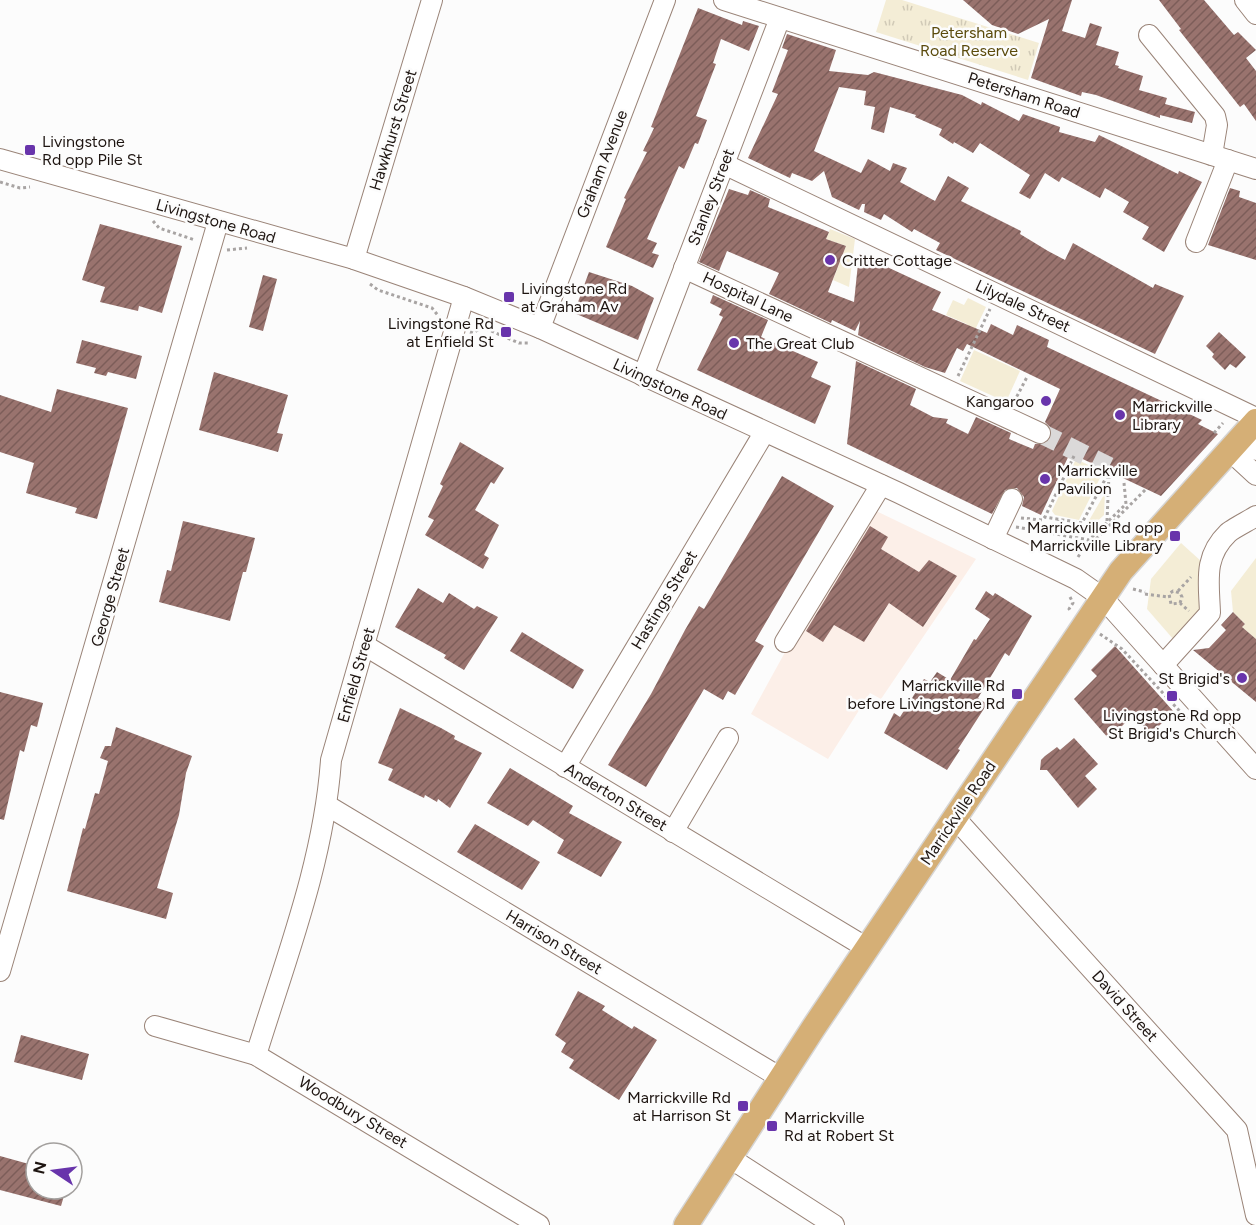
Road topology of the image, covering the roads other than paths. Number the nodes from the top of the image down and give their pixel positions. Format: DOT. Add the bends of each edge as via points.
graph roads {
  1 [pos="432,0"];
  2 [pos="665,0"];
  3 [pos="724,0"];
  4 [pos="1245,0"];
  5 [pos="1256,14"];
  6 [pos="780,18"];
  7 [pos="1149,35"];
  8 [pos="1220,157"];
  9 [pos="0,159"];
  10 [pos="724,164"];
  11 [pos="1256,169"];
  12 [pos="218,222"];
  13 [pos="1196,242"];
  14 [pos="354,260"];
  15 [pos="684,268"];
  16 [pos="464,297"];
  17 [pos="540,328"];
  18 [pos="643,376"];
  19 [pos="764,433"];
  20 [pos="1239,433"];
  21 [pos="1040,434"];
  22 [pos="1256,475"];
  23 [pos="881,485"];
  24 [pos="1008,513"];
  25 [pos="1256,516"];
  26 [pos="993,539"];
  27 [pos="1103,598"];
  28 [pos="785,642"];
  29 [pos="364,645"];
  30 [pos="1163,665"];
  31 [pos="728,738"];
  32 [pos="565,767"];
  33 [pos="1256,769"];
  34 [pos="328,806"];
  35 [pos="955,818"];
  36 [pos="673,832"];
  37 [pos="867,948"];
  38 [pos="0,971"];
  39 [pos="155,1026"];
  40 [pos="256,1054"];
  41 [pos="781,1078"];
  42 [pos="730,1158"];
  43 [pos="1256,1215"];
  44 [pos="539,1225"];
  45 [pos="686,1225"];
  46 [pos="834,1225"];
  1 -- 14 [label="street, Hawkhurst Street"];
  2 -- 17 [label="street, Graham Avenue"];
  3 -- 6 [label="street, Petersham Road"];
  4 -- 5 [label="street"];
  6 -- 8 [label="street, Petersham Road"];
  6 -- 10 [label="street, Stanley Street"];
  7 -- 8 [label="street" via="1215,116"];
  8 -- 11 [label="street, Petersham Road"];
  8 -- 13 [label="street"];
  9 -- 12 [label="street, Livingstone Road"];
  10 -- 15 [label="street, Stanley Street"];
  10 -- 20 [label="street, Lilydale Street" via="998,294"];
  12 -- 14 [label="street, Livingstone Road"];
  12 -- 38 [label="street, George Street"];
  14 -- 16 [label="street, Livingstone Road"];
  15 -- 18 [label="street, Stanley Street"];
  15 -- 21 [label="street, Hospital Lane"];
  16 -- 17 [label="street, Livingstone Road"];
  16 -- 29 [label="street, Enfield Street"];
  17 -- 18 [label="street, Livingstone Road"];
  18 -- 19 [label="street, Livingstone Road"];
  19 -- 23 [label="street, Livingstone Road"];
  19 -- 32 [label="street, Hastings Street"];
  20 -- 22 [label="street, Lilydale Street"];
  20 -- 27 [label="main road, Marrickville Road" via="1121,571"];
  23 -- 26 [label="street, Livingstone Road"];
  23 -- 28 [label="street"];
  24 -- 26 [label="street"];
  25 -- 30 [label="street" via="1229,532 1209,561 1210,613"];
  26 -- 27 [label="street, Livingstone Road" via="1082,582"];
  27 -- 30 [label="street, Livingstone Road"];
  27 -- 35 [label="main road, Marrickville Road"];
  29 -- 32 [label="street, Anderton Street"];
  29 -- 34 [label="street, Enfield Street" via="331,760"];
  30 -- 33 [label="street, Livingstone Road"];
  31 -- 36 [label="street"];
  32 -- 36 [label="street, Anderton Street"];
  34 -- 40 [label="street, Enfield Street" via="310,881"];
  34 -- 41 [label="street, Harrison Street"];
  35 -- 37 [label="main road, Marrickville Road"];
  35 -- 43 [label="street, David Street" via="1238,1130"];
  36 -- 37 [label="street, Anderton Street"];
  37 -- 41 [label="main road, Marrickville Road"];
  39 -- 40 [label="street, Woodbury Street"];
  40 -- 44 [label="street, Woodbury Street"];
  41 -- 42 [label="main road, Marrickville Road"];
  42 -- 45 [label="main road, Marrickville Road"];
  42 -- 46 [label="street"];
}
